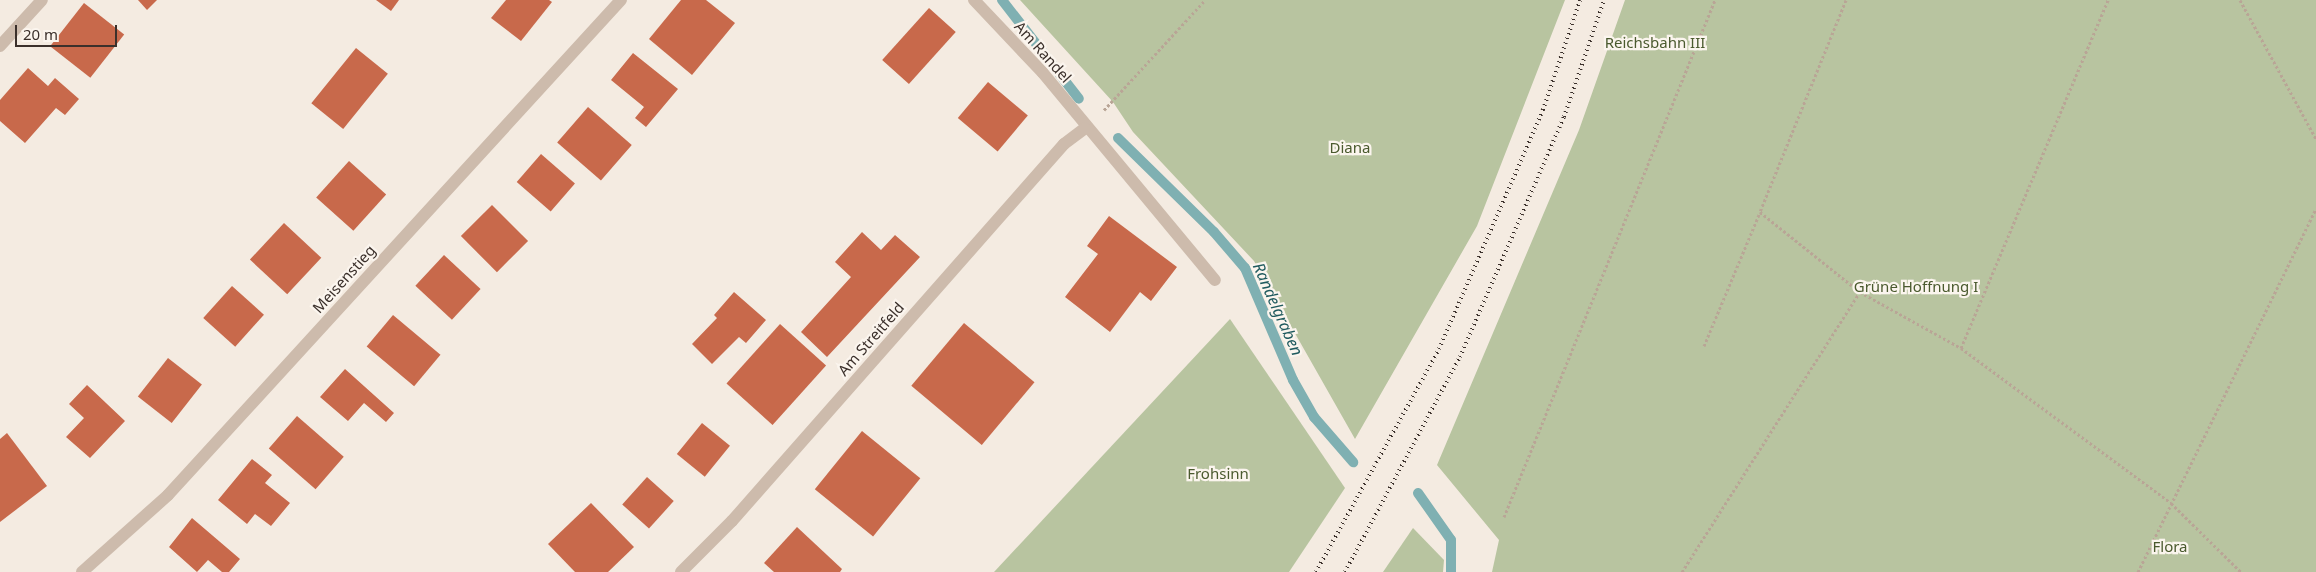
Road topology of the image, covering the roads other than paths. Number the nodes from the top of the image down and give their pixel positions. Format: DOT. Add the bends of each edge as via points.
graph roads {
  1 [pos="42,0"];
  2 [pos="621,0"];
  3 [pos="974,0"];
  4 [pos="0,46"];
  5 [pos="1085,128"];
  6 [pos="1215,280"];
  7 [pos="82,572"];
  8 [pos="681,572"];
  1 -- 4 [label="street"];
  2 -- 7 [label="street, Meisenstieg" via="168,496"];
  3 -- 5 [label="street, Am Randel" via="1043,73"];
  5 -- 6 [label="street, Am Randel"];
  5 -- 8 [label="street, Am Streitfeld" via="1064,144 732,521"];
}
